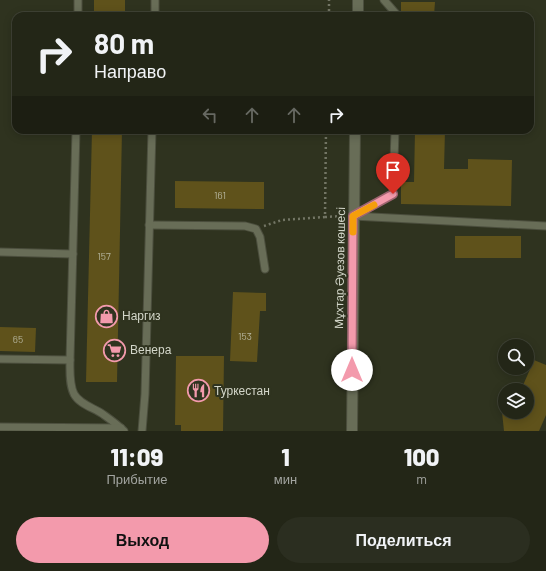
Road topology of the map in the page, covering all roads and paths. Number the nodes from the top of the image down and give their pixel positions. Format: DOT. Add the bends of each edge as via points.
graph roads {
  1 [pos="78,0"];
  2 [pos="155,0"];
  3 [pos="329,0"];
  4 [pos="358,0"];
  5 [pos="384,0"];
  6 [pos="78,12"];
  7 [pos="155,12"];
  8 [pos="328,12"];
  9 [pos="358,12"];
  10 [pos="394,12"];
  11 [pos="76,134"];
  12 [pos="152,134"];
  13 [pos="326,134"];
  14 [pos="355,134"];
  15 [pos="395,134"];
  16 [pos="325,216"];
  17 [pos="353,216"];
  18 [pos="149,225"];
  19 [pos="546,226"];
  20 [pos="256,229"];
  21 [pos="0,252"];
  22 [pos="73,254"];
  23 [pos="264,269"];
  24 [pos="0,359"];
  25 [pos="70,360"];
  26 [pos="0,428"];
  27 [pos="122,429"];
  28 [pos="142,431"];
  29 [pos="352,431"];
  1 -- 6 [label="lane"];
  2 -- 7 [label="lane"];
  3 -- 8 [label="path"];
  4 -- 9 [label="street"];
  5 -- 10 [label="lane"];
  11 -- 22 [label="lane"];
  12 -- 18 [label="lane"];
  13 -- 16 [label="path"];
  14 -- 17 [label="street, Мұхтар Әуезов көшесі"];
  15 -- 17 [label="lane" via="393,194"];
  16 -- 17 [label="path"];
  16 -- 20 [label="path" via="282,220"];
  17 -- 19 [label="lane"];
  17 -- 29 [label="street, Мұхтар Әуезов көшесі"];
  18 -- 20 [label="lane" via="245,226"];
  18 -- 28 [label="lane"];
  20 -- 23 [label="lane" via="260,237"];
  21 -- 22 [label="lane"];
  22 -- 25 [label="lane"];
  24 -- 25 [label="lane"];
  25 -- 27 [label="lane" via="73,393 83,403"];
  26 -- 27 [label="lane"];
}
